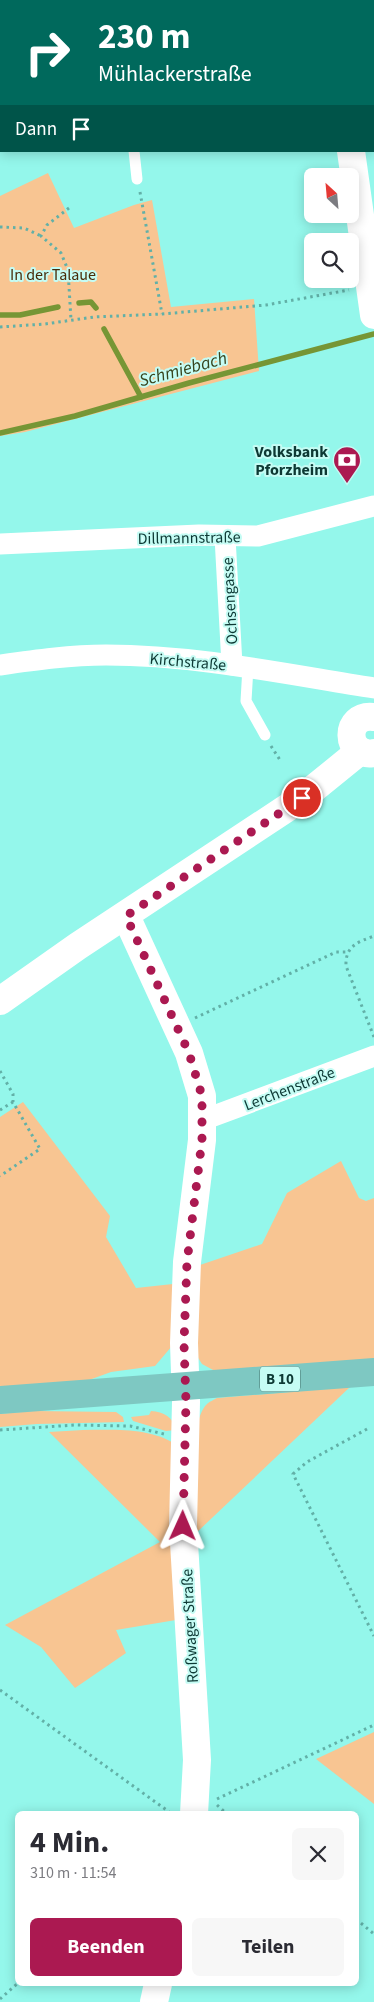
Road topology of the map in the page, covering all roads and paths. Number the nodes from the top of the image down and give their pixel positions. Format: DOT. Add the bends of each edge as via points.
graph roads {
  1 [pos="134,152"];
  2 [pos="351,152"];
  3 [pos="137,179"];
  4 [pos="69,208"];
  5 [pos="0,227"];
  6 [pos="41,236"];
  7 [pos="372,285"];
  8 [pos="162,314"];
  9 [pos="374,315"];
  10 [pos="71,320"];
  11 [pos="0,326"];
  12 [pos="374,506"];
  13 [pos="225,537"];
  14 [pos="0,544"];
  15 [pos="0,665"];
  16 [pos="240,666"];
  17 [pos="367,687"];
  18 [pos="374,716"];
  19 [pos="265,734"];
  20 [pos="367,752"];
  21 [pos="126,916"];
  22 [pos="374,936"];
  23 [pos="347,952"];
  24 [pos="0,1001"];
  25 [pos="177,1026"];
  26 [pos="374,1038"];
  27 [pos="374,1056"];
  28 [pos="0,1071"];
  29 [pos="13,1102"];
  30 [pos="0,1110"];
  31 [pos="203,1120"];
  32 [pos="0,1176"];
  33 [pos="374,1372"];
  34 [pos="186,1386"];
  35 [pos="0,1400"];
  36 [pos="367,1429"];
  37 [pos="0,1430"];
  38 [pos="184,1438"];
  39 [pos="374,1636"];
  40 [pos="0,1690"];
  41 [pos="374,1725"];
  42 [pos="203,1808"];
  43 [pos="168,1811"];
  44 [pos="359,1922"];
  45 [pos="374,1934"];
  46 [pos="15,1986"];
  47 [pos="158,1986"];
  48 [pos="0,1999"];
  49 [pos="154,2002"];
  1 -- 3 [label="lane"];
  2 -- 7 [label="street"];
  3 -- 8 [label="path"];
  4 -- 6 [label="path" via="47,226"];
  5 -- 6 [label="path" via="24,228"];
  6 -- 10 [label="path" via="61,253 68,270"];
  7 -- 8 [label="path" via="266,306"];
  7 -- 9 [label="street"];
  8 -- 10 [label="path"];
  10 -- 11 [label="path"];
  12 -- 13 [label="street, Dillmannstraße" via="258,536"];
  13 -- 14 [label="street, Dillmannstraße" via="199,535"];
  13 -- 16 [label="street, Ochsengasse"];
  15 -- 16 [label="street, Kirchstraße" via="106,655"];
  16 -- 17 [label="street, Kirchstraße"];
  16 -- 19 [label="lane, Ochsengasse" via="246,701"];
  18 -- 20 [label="street" via="361,718 352,729 353,743"];
  20 -- 21 [label="street"];
  21 -- 24 [label="street"];
  21 -- 25 [label="street, Roßwager Straße"];
  22 -- 23 [label="path"];
  23 -- 25 [label="path" via="336,952"];
  23 -- 26 [label="path" via="346,966"];
  25 -- 31 [label="street, Roßwager Straße" via="197,1074"];
  27 -- 31 [label="street, Lerchenstraße"];
  28 -- 29 [label="path" via="14,1094"];
  29 -- 30 [label="path"];
  29 -- 32 [label="path" via="40,1150"];
  31 -- 34 [label="street, Roßwager Straße" via="187,1262"];
  33 -- 34 [label="main road, B 10"];
  34 -- 35 [label="main road, B 10"];
  34 -- 38 [label="street, Roßwager Straße"];
  36 -- 39 [label="path" via="306,1462 293,1474"];
  37 -- 38 [label="path" via="75,1425 130,1426"];
  38 -- 42 [label="street, Roßwager Straße" via="183,1526 197,1760"];
  40 -- 43 [label="path"];
  41 -- 42 [label="path"];
  44 -- 45 [label="path"];
  46 -- 48 [label="path"];
  47 -- 49 [label="street"];
}
